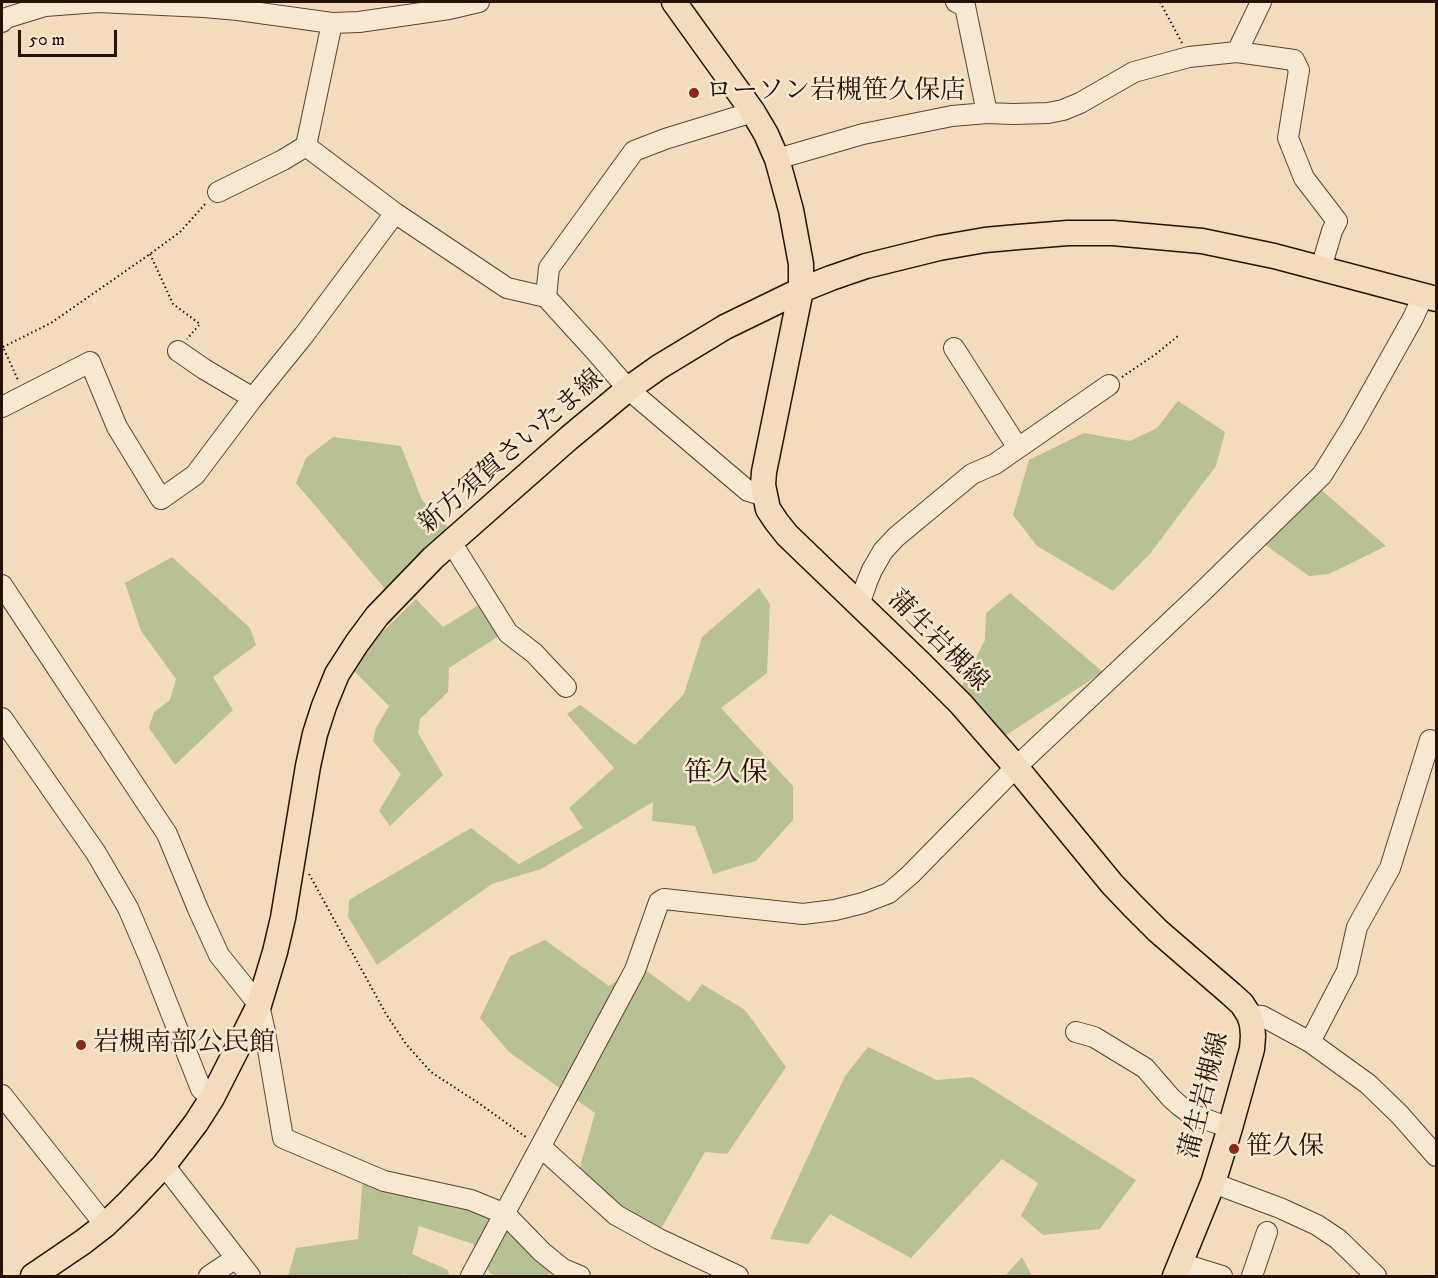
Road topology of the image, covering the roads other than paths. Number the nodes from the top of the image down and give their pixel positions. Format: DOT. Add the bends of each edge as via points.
graph roads {
  1 [pos="99,2"];
  2 [pos="479,2"];
  3 [pos="674,2"];
  4 [pos="956,2"];
  5 [pos="1261,2"];
  6 [pos="2,22"];
  7 [pos="332,23"];
  8 [pos="1237,52"];
  9 [pos="753,112"];
  10 [pos="987,113"];
  11 [pos="306,146"];
  12 [pos="777,159"];
  13 [pos="218,192"];
  14 [pos="395,213"];
  15 [pos="1321,268"];
  16 [pos="801,290"];
  17 [pos="546,297"];
  18 [pos="1430,298"];
  19 [pos="954,348"];
  20 [pos="178,351"];
  21 [pos="1109,385"];
  22 [pos="628,389"];
  23 [pos="253,398"];
  24 [pos="2,407"];
  25 [pos="1018,448"];
  26 [pos="765,496"];
  27 [pos="451,542"];
  28 [pos="2,585"];
  29 [pos="859,605"];
  30 [pos="566,687"];
  31 [pos="2,718"];
  32 [pos="1437,742"];
  33 [pos="1016,767"];
  34 [pos="259,1005"];
  35 [pos="1249,1015"];
  36 [pos="1076,1032"];
  37 [pos="1310,1042"];
  38 [pos="2,1095"];
  39 [pos="212,1098"];
  40 [pos="1230,1128"];
  41 [pos="541,1147"];
  42 [pos="1437,1156"];
  43 [pos="164,1165"];
  44 [pos="1214,1183"];
  45 [pos="505,1214"];
  46 [pos="105,1225"];
  47 [pos="1267,1232"];
  48 [pos="236,1258"];
  49 [pos="1178,1270"];
  50 [pos="33,1276"];
  51 [pos="209,1276"];
  52 [pos="250,1276"];
  53 [pos="471,1276"];
  54 [pos="580,1276"];
  55 [pos="738,1276"];
  56 [pos="1222,1276"];
  57 [pos="1252,1276"];
  58 [pos="1376,1276"];
  1 -- 6 [label="street" via="45,6"];
  1 -- 7 [label="street" via="238,10"];
  2 -- 7 [label="street"];
  3 -- 9 [label="main road, 蒲生岩槻線"];
  4 -- 10 [label="street" via="965,6"];
  5 -- 8 [label="street"];
  7 -- 11 [label="street"];
  8 -- 10 [label="street" via="1193,57 1134,72 1063,110"];
  8 -- 15 [label="street" via="1294,60 1299,70 1288,138 1304,178 1337,221"];
  9 -- 12 [label="main road, 蒲生岩槻線"];
  9 -- 17 [label="street" via="634,151 549,268"];
  10 -- 12 [label="street" via="863,134"];
  11 -- 13 [label="street"];
  11 -- 14 [label="street"];
  12 -- 16 [label="main road, 蒲生岩槻線" via="801,264"];
  14 -- 17 [label="street" via="507,288"];
  14 -- 23 [label="street"];
  15 -- 16 [label="main road, 新方須賀さいたま線" via="1202,241 1068,233 939,248 866,266"];
  15 -- 18 [label="main road, 新方須賀さいたま線"];
  16 -- 22 [label="main road, 新方須賀さいたま線" via="725,327"];
  16 -- 26 [label="main road, 蒲生岩槻線" via="764,472"];
  17 -- 22 [label="street"];
  18 -- 33 [label="street" via="1413,318 1322,474"];
  19 -- 25 [label="street"];
  20 -- 23 [label="street"];
  21 -- 25 [label="street"];
  22 -- 26 [label="street" via="748,491"];
  22 -- 27 [label="main road, 新方須賀さいたま線"];
  23 -- 24 [label="street" via="195,475 161,499 117,427 90,362"];
  25 -- 29 [label="street" via="972,474 896,537 872,570"];
  26 -- 29 [label="main road, 蒲生岩槻線" via="768,509 787,535"];
  27 -- 30 [label="street" via="508,633 534,653"];
  27 -- 34 [label="main road, 新方須賀さいたま線" via="377,616 338,674 324,706 308,766 284,918"];
  28 -- 34 [label="street" via="167,834 219,955"];
  29 -- 33 [label="main road, 蒲生岩槻線" via="961,704"];
  31 -- 39 [label="street" via="96,853 128,908 201,1089"];
  32 -- 37 [label="street" via="1430,740 1390,868 1357,927 1347,971"];
  33 -- 35 [label="main road, 蒲生岩槻線" via="1119,892 1242,1004"];
  33 -- 41 [label="street" via="889,893 835,910 803,914 664,899 659,902 635,970"];
  34 -- 39 [label="main road, 新方須賀さいたま線"];
  34 -- 45 [label="street" via="283,1138 384,1181 471,1200"];
  35 -- 37 [label="street" via="1262,1016"];
  35 -- 40 [label="main road, 蒲生岩槻線" via="1252,1049"];
  36 -- 40 [label="street" via="1094,1037 1145,1068 1191,1114"];
  37 -- 42 [label="street" via="1368,1084"];
  38 -- 46 [label="street"];
  39 -- 43 [label="main road, 新方須賀さいたま線"];
  40 -- 44 [label="main road, 蒲生岩槻線"];
  41 -- 45 [label="street"];
  41 -- 55 [label="street" via="616,1215"];
  43 -- 46 [label="main road, 新方須賀さいたま線"];
  43 -- 48 [label="street"];
  44 -- 49 [label="main road, 蒲生岩槻線"];
  44 -- 58 [label="street" via="1317,1225 1338,1239"];
  45 -- 53 [label="street"];
  45 -- 54 [label="street" via="542,1252 563,1269"];
  46 -- 50 [label="main road, 新方須賀さいたま線"];
  47 -- 57 [label="street"];
  48 -- 51 [label="street"];
  48 -- 52 [label="street"];
  49 -- 56 [label="street"];
}
